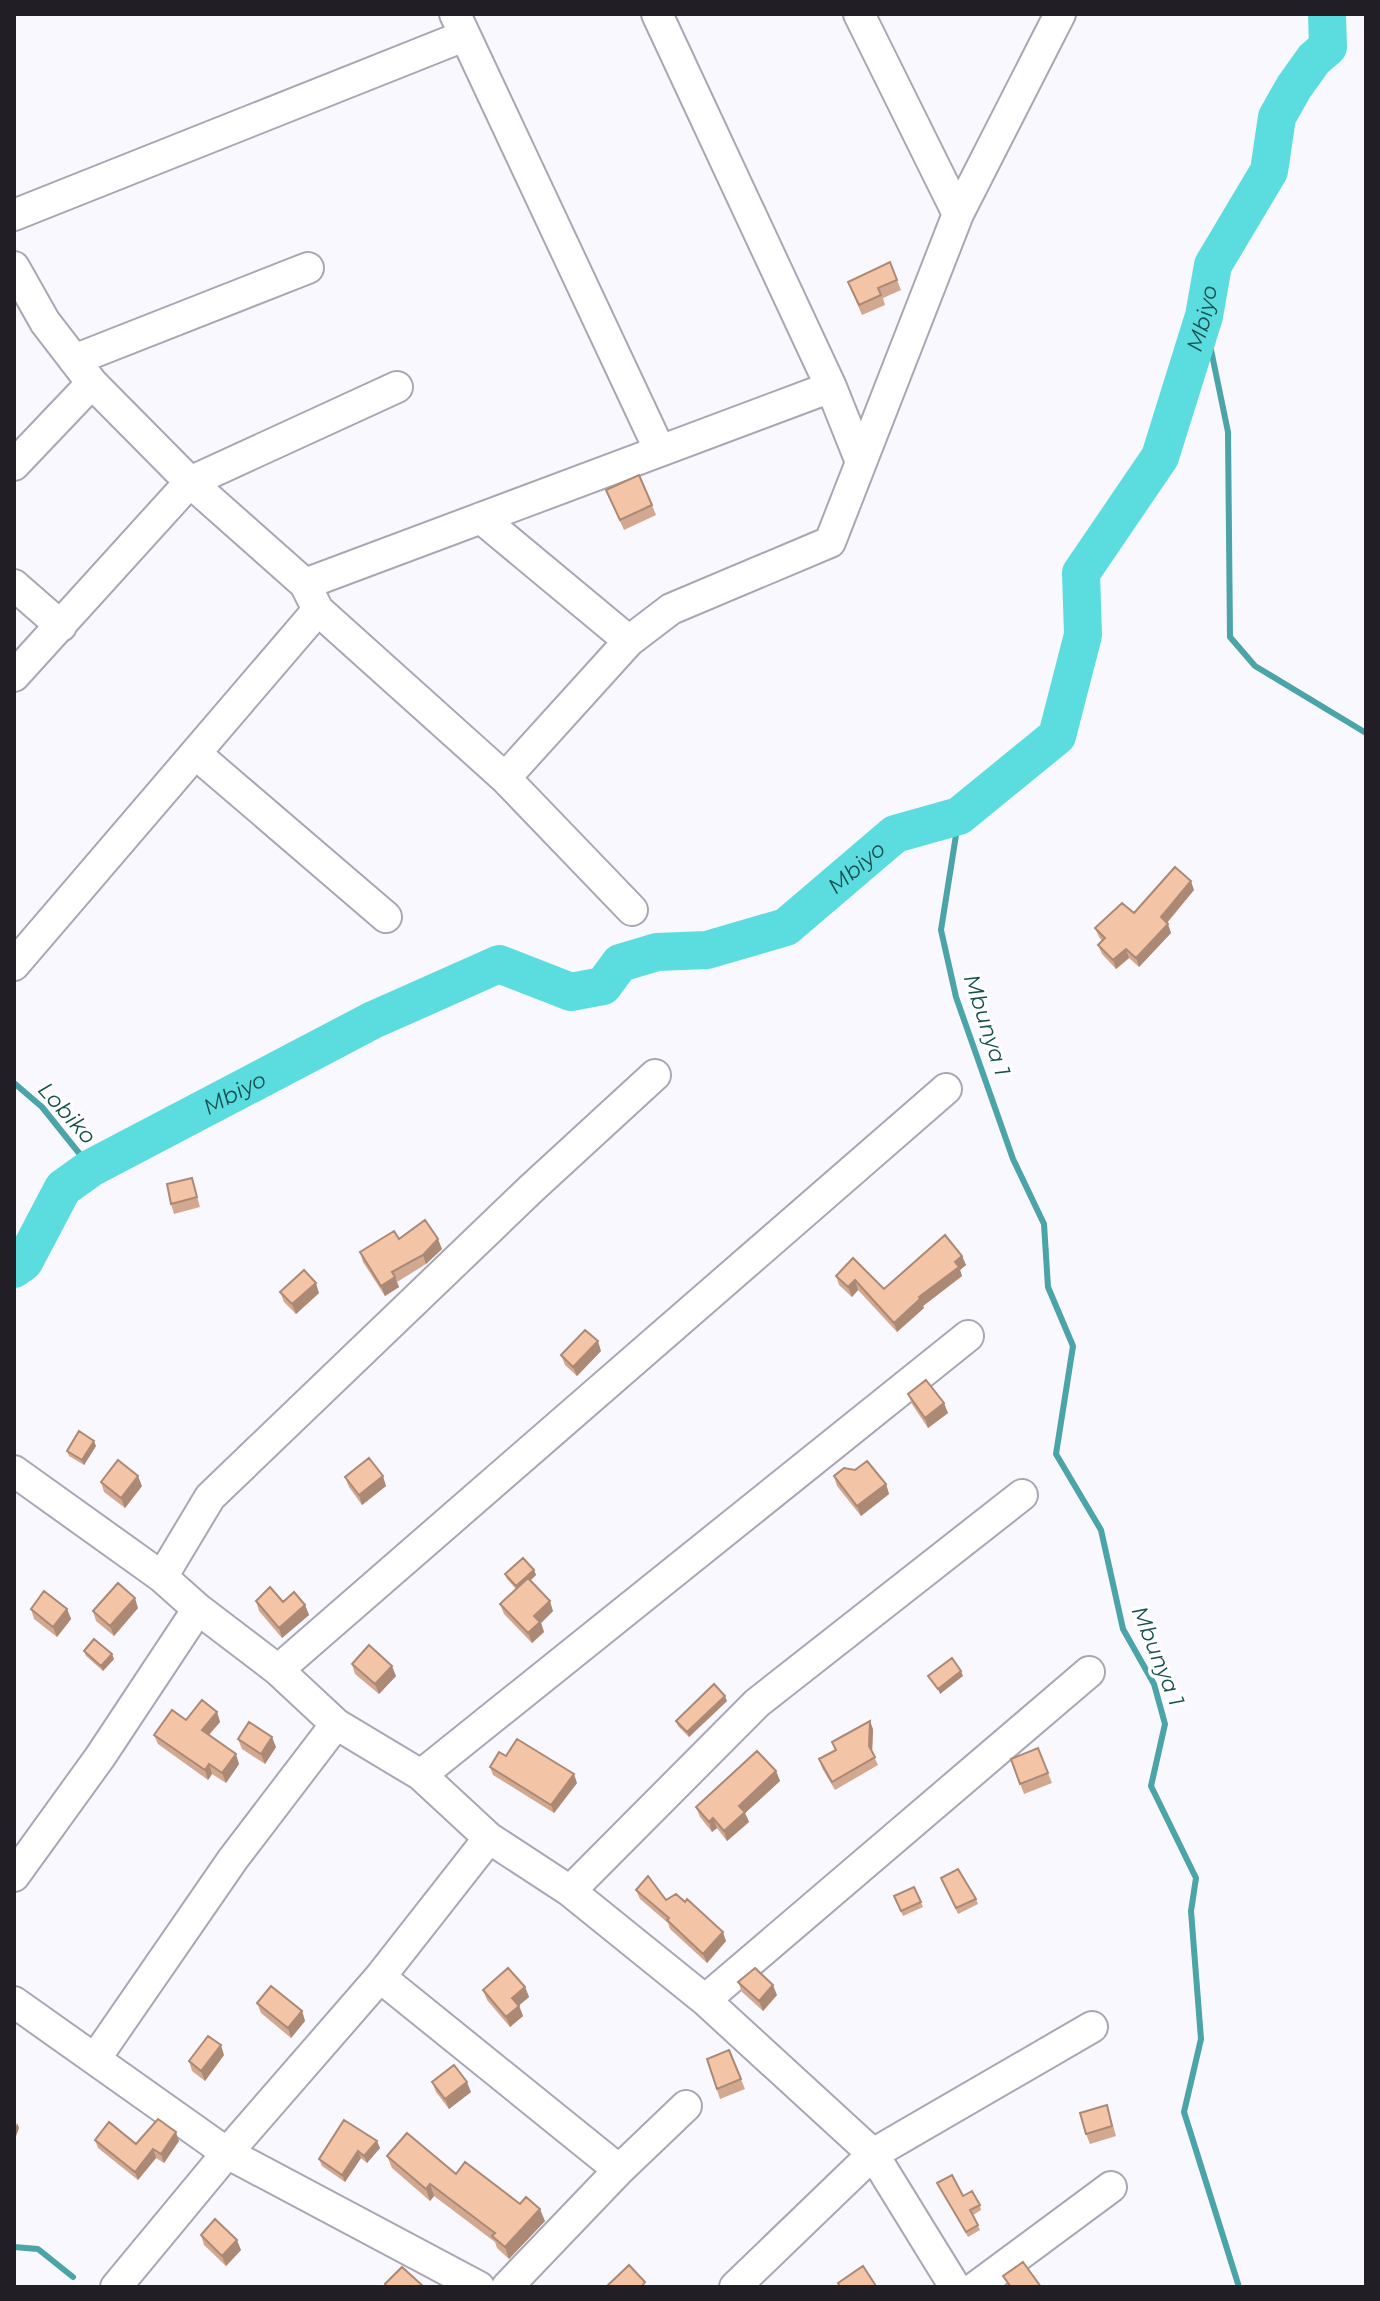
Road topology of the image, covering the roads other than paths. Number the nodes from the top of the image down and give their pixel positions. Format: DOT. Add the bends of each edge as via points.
graph roads {
  1 [pos="657,14"];
  2 [pos="859,14"];
  3 [pos="1058,15"];
  4 [pos="460,25"];
  5 [pos="958,214"];
  6 [pos="14,215"];
  7 [pos="14,267"];
  8 [pos="308,268"];
  9 [pos="83,372"];
  10 [pos="397,387"];
  11 [pos="831,387"];
  12 [pos="660,451"];
  13 [pos="861,462"];
  14 [pos="14,465"];
  15 [pos="190,482"];
  16 [pos="481,518"];
  17 [pos="14,585"];
  18 [pos="311,597"];
  19 [pos="61,626"];
  20 [pos="629,641"];
  21 [pos="14,676"];
  22 [pos="196,754"];
  23 [pos="505,778"];
  24 [pos="632,910"];
  25 [pos="386,917"];
  26 [pos="14,965"];
  27 [pos="655,1075"];
  28 [pos="946,1089"];
  29 [pos="968,1336"];
  30 [pos="14,1471"];
  31 [pos="1022,1495"];
  32 [pos="162,1577"];
  33 [pos="198,1609"];
  34 [pos="278,1670"];
  35 [pos="1089,1672"];
  36 [pos="336,1724"];
  37 [pos="421,1775"];
  38 [pos="489,1838"];
  39 [pos="14,1876"];
  40 [pos="570,1891"];
  41 [pos="380,1977"];
  42 [pos="705,2000"];
  43 [pos="14,2002"];
  44 [pos="1092,2027"];
  45 [pos="95,2059"];
  46 [pos="686,2106"];
  47 [pos="227,2153"];
  48 [pos="873,2154"];
  49 [pos="619,2170"];
  50 [pos="1111,2187"];
  51 [pos="742,2285"];
  52 [pos="116,2287"];
  53 [pos="479,2287"];
  54 [pos="507,2287"];
  55 [pos="955,2287"];
  56 [pos="976,2287"];
  1 -- 11 [label="street"];
  2 -- 5 [label="street"];
  3 -- 5 [label="street"];
  4 -- 6 [label="street"];
  4 -- 12 [label="street"];
  5 -- 13 [label="street"];
  7 -- 9 [label="street" via="45,322"];
  8 -- 9 [label="street"];
  9 -- 14 [label="street"];
  9 -- 15 [label="street"];
  10 -- 15 [label="street"];
  11 -- 12 [label="street"];
  11 -- 13 [label="street"];
  12 -- 16 [label="street"];
  13 -- 20 [label="street" via="830,542 671,609"];
  15 -- 18 [label="street"];
  15 -- 19 [label="street"];
  16 -- 18 [label="street"];
  16 -- 20 [label="street"];
  17 -- 19 [label="street"];
  18 -- 22 [label="street"];
  18 -- 23 [label="street"];
  19 -- 21 [label="street"];
  20 -- 23 [label="street"];
  22 -- 25 [label="street"];
  22 -- 26 [label="street"];
  23 -- 24 [label="street"];
  27 -- 32 [label="street" via="210,1497"];
  28 -- 34 [label="street"];
  29 -- 37 [label="street"];
  30 -- 32 [label="street"];
  31 -- 40 [label="street" via="757,1703"];
  32 -- 33 [label="street"];
  33 -- 34 [label="street"];
  33 -- 39 [label="street"];
  34 -- 36 [label="street"];
  35 -- 42 [label="street"];
  36 -- 37 [label="street"];
  36 -- 45 [label="street" via="233,1859"];
  37 -- 38 [label="street"];
  38 -- 40 [label="street"];
  38 -- 41 [label="street"];
  40 -- 42 [label="street"];
  41 -- 47 [label="street"];
  41 -- 49 [label="street"];
  42 -- 48 [label="street"];
  43 -- 45 [label="street"];
  44 -- 48 [label="street"];
  45 -- 47 [label="street"];
  46 -- 49 [label="street"];
  47 -- 52 [label="street"];
  47 -- 53 [label="street"];
  48 -- 51 [label="street"];
  48 -- 55 [label="street"];
  49 -- 54 [label="street"];
  50 -- 56 [label="street"];
}
